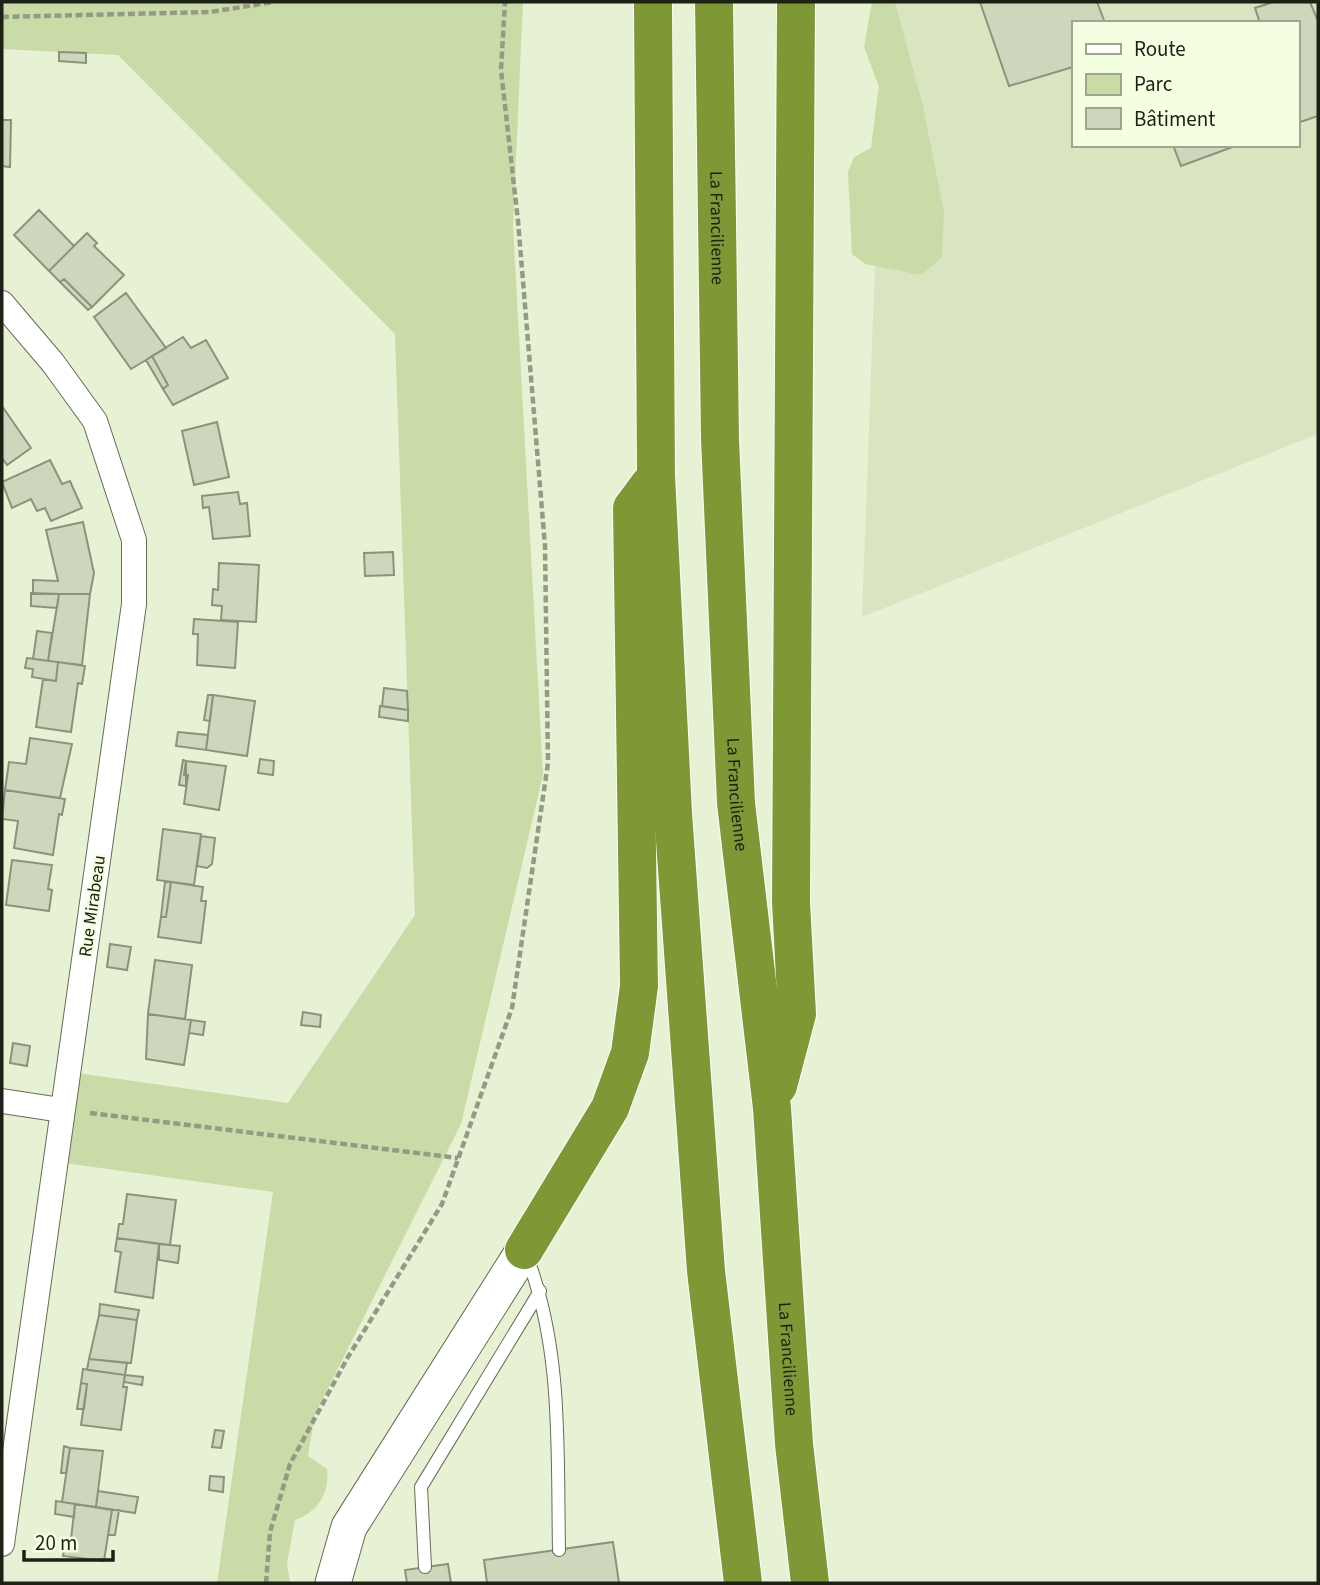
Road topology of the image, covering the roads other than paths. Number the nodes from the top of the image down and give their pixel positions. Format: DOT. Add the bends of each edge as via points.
graph roads {
  1 [pos="653,2"];
  2 [pos="714,2"];
  3 [pos="796,2"];
  4 [pos="818,2"];
  5 [pos="796,61"];
  6 [pos="2,303"];
  7 [pos="656,475"];
  8 [pos="2,1101"];
  9 [pos="772,1108"];
  10 [pos="61,1110"];
  11 [pos="524,1250"];
  12 [pos="540,1291"];
  13 [pos="2,1544"];
  14 [pos="559,1550"];
  15 [pos="425,1567"];
  16 [pos="333,1583"];
  17 [pos="743,1583"];
  18 [pos="810,1583"];
  1 -- 7 [label="highway"];
  2 -- 9 [label="highway, La Francilienne" via="719,439 736,803"];
  3 -- 5 [label="highway"];
  4 -- 5 [label="highway" via="816,27"];
  5 -- 9 [label="highway" via="791,902 797,1014"];
  6 -- 10 [label="street, Rue Mirabeau" via="95,421 134,540 134,604 126,671"];
  7 -- 11 [label="highway" via="632,508 639,986 630,1053 610,1108"];
  7 -- 17 [label="highway" via="673,813 706,1271"];
  8 -- 10 [label="street"];
  9 -- 18 [label="highway, La Francilienne" via="794,1444"];
  10 -- 13 [label="street, Rue Mirabeau"];
  11 -- 12 [label="lane"];
  11 -- 16 [label="main road" via="349,1527"];
  12 -- 14 [label="lane" via="556,1375"];
  12 -- 15 [label="lane" via="421,1487"];
}
